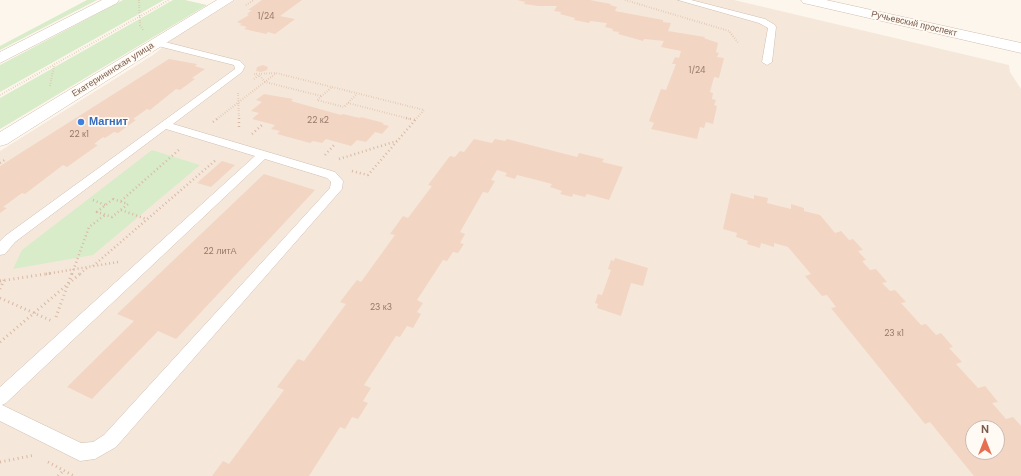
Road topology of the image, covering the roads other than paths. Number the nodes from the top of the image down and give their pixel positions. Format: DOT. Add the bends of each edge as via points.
graph roads {
  1 [pos="112,0"];
  2 [pos="227,0"];
  3 [pos="682,0"];
  4 [pos="808,0"];
  5 [pos="151,40"];
  6 [pos="1021,48"];
  7 [pos="0,58"];
  8 [pos="767,62"];
  9 [pos="164,125"];
  10 [pos="0,140"];
  11 [pos="263,154"];
  12 [pos="0,250"];
  13 [pos="0,398"];
  14 [pos="0,412"];
  1 -- 7 [label="street"];
  2 -- 5 [label="street, Екатерининская улица"];
  3 -- 8 [label="lane" via="762,21 772,27"];
  4 -- 6 [label="street, Ручьевский проспект"];
  5 -- 9 [label="lane" via="240,66"];
  5 -- 10 [label="street, Екатерининская улица"];
  9 -- 11 [label="lane"];
  9 -- 12 [label="lane" via="10,239"];
  11 -- 13 [label="lane"];
  11 -- 14 [label="lane" via="331,175 337,181 336,189 110,441 95,450 80,452"];
}
